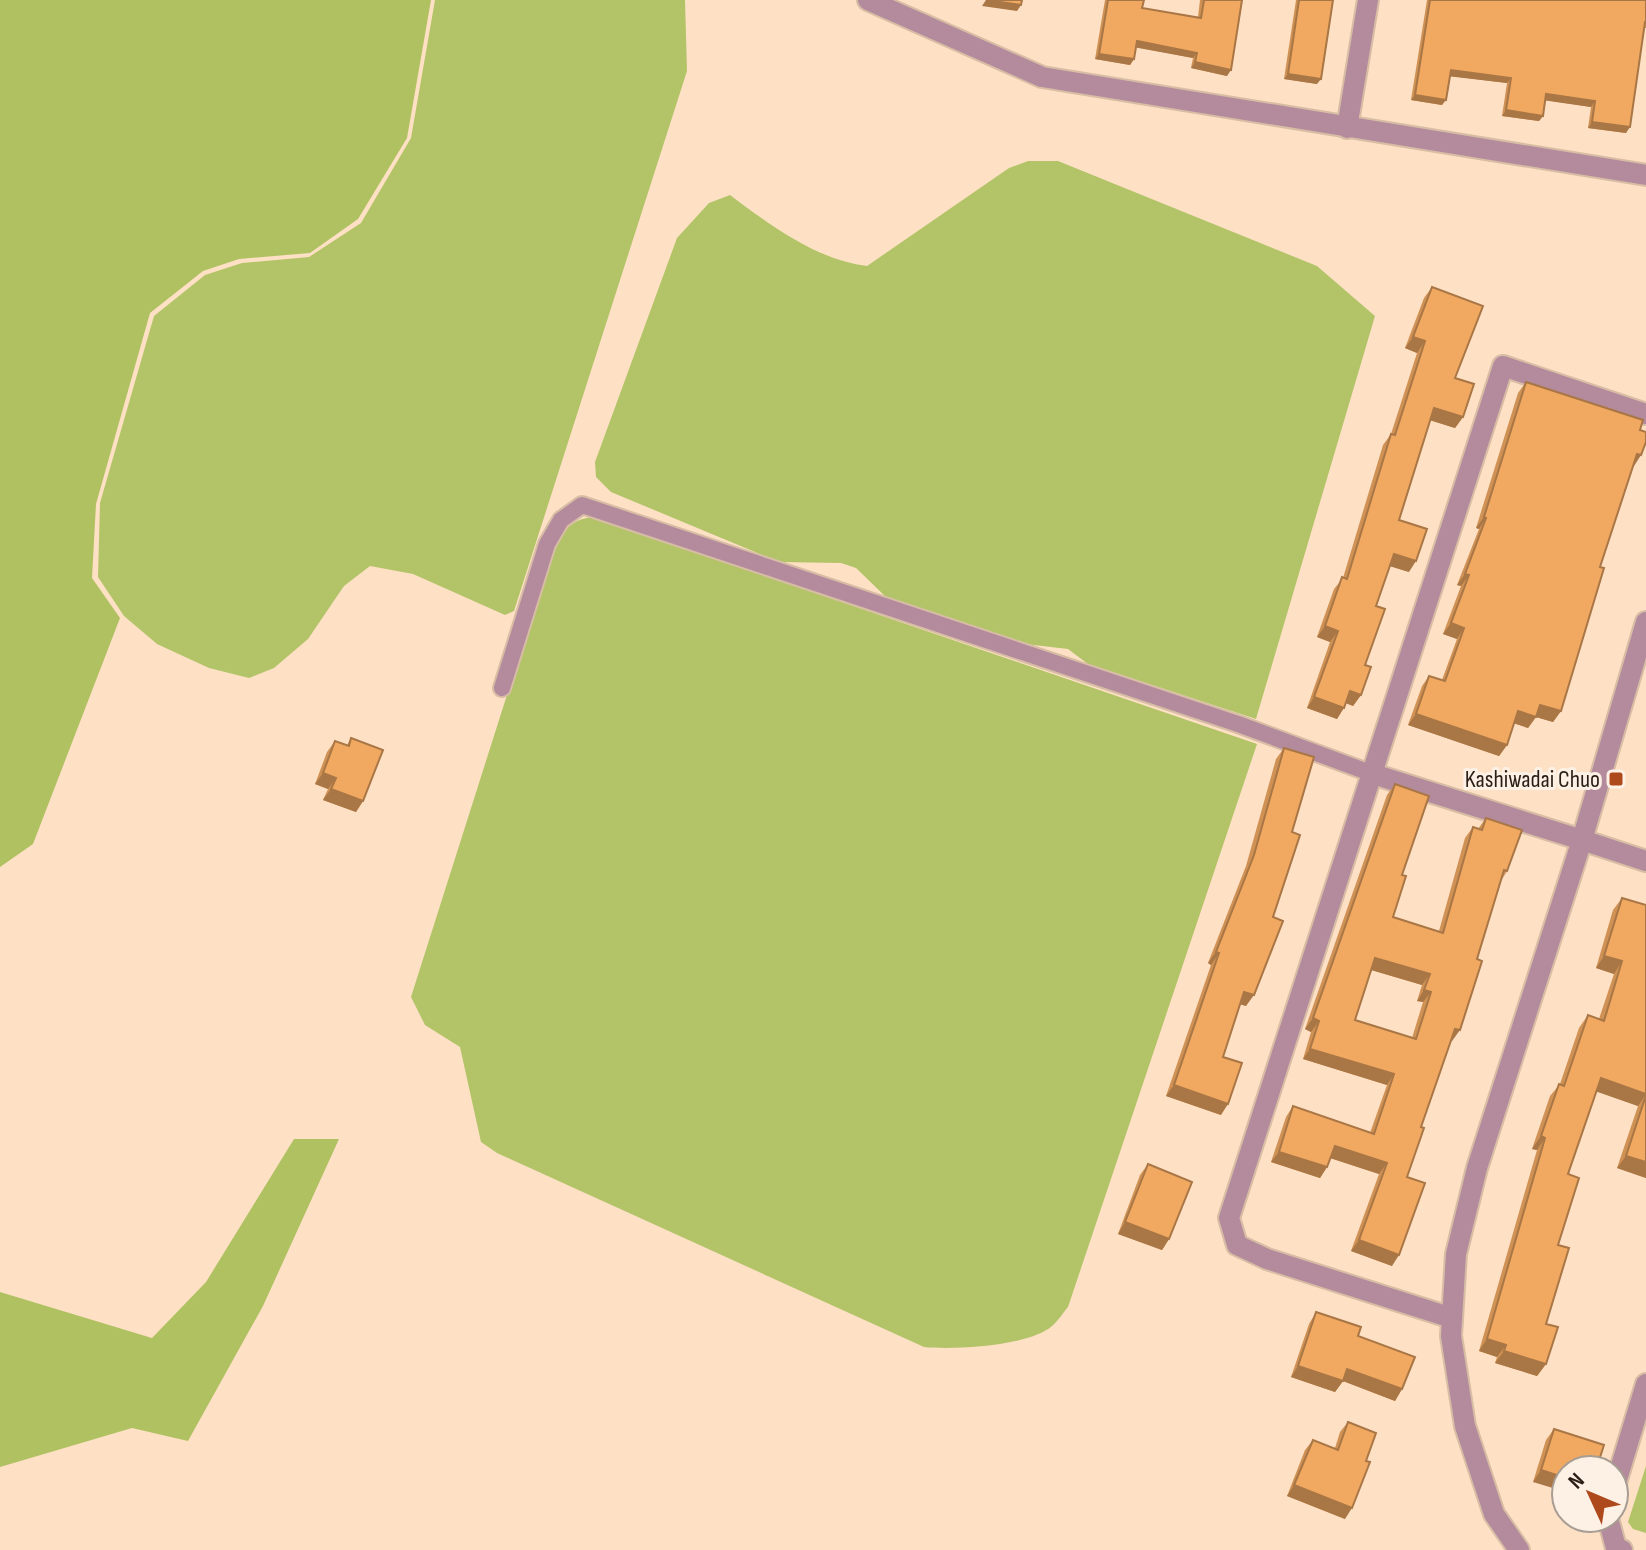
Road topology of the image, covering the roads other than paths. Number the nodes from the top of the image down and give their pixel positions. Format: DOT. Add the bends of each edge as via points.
graph roads {
  1 [pos="868,0"];
  2 [pos="1368,0"];
  3 [pos="1347,128"];
  4 [pos="1646,175"];
  5 [pos="1646,414"];
  6 [pos="1646,622"];
  7 [pos="502,688"];
  8 [pos="1373,774"];
  9 [pos="1582,840"];
  10 [pos="1646,861"];
  11 [pos="1452,1318"];
  12 [pos="1646,1384"];
  13 [pos="1625,1454"];
  14 [pos="1612,1534"];
  15 [pos="1519,1550"];
  16 [pos="1622,1550"];
  1 -- 3 [label="street" via="1042,77"];
  2 -- 3 [label="street"];
  3 -- 4 [label="street"];
  5 -- 8 [label="street" via="1503,366"];
  6 -- 9 [label="street"];
  7 -- 8 [label="lane" via="547,544 561,520 582,505"];
  8 -- 9 [label="street"];
  8 -- 11 [label="street" via="1229,1218 1237,1245 1267,1259"];
  9 -- 10 [label="street"];
  9 -- 11 [label="street" via="1477,1168 1456,1254"];
  11 -- 15 [label="street" via="1465,1426 1494,1514"];
  12 -- 13 [label="street"];
  14 -- 16 [label="street" via="1616,1548"];
}
